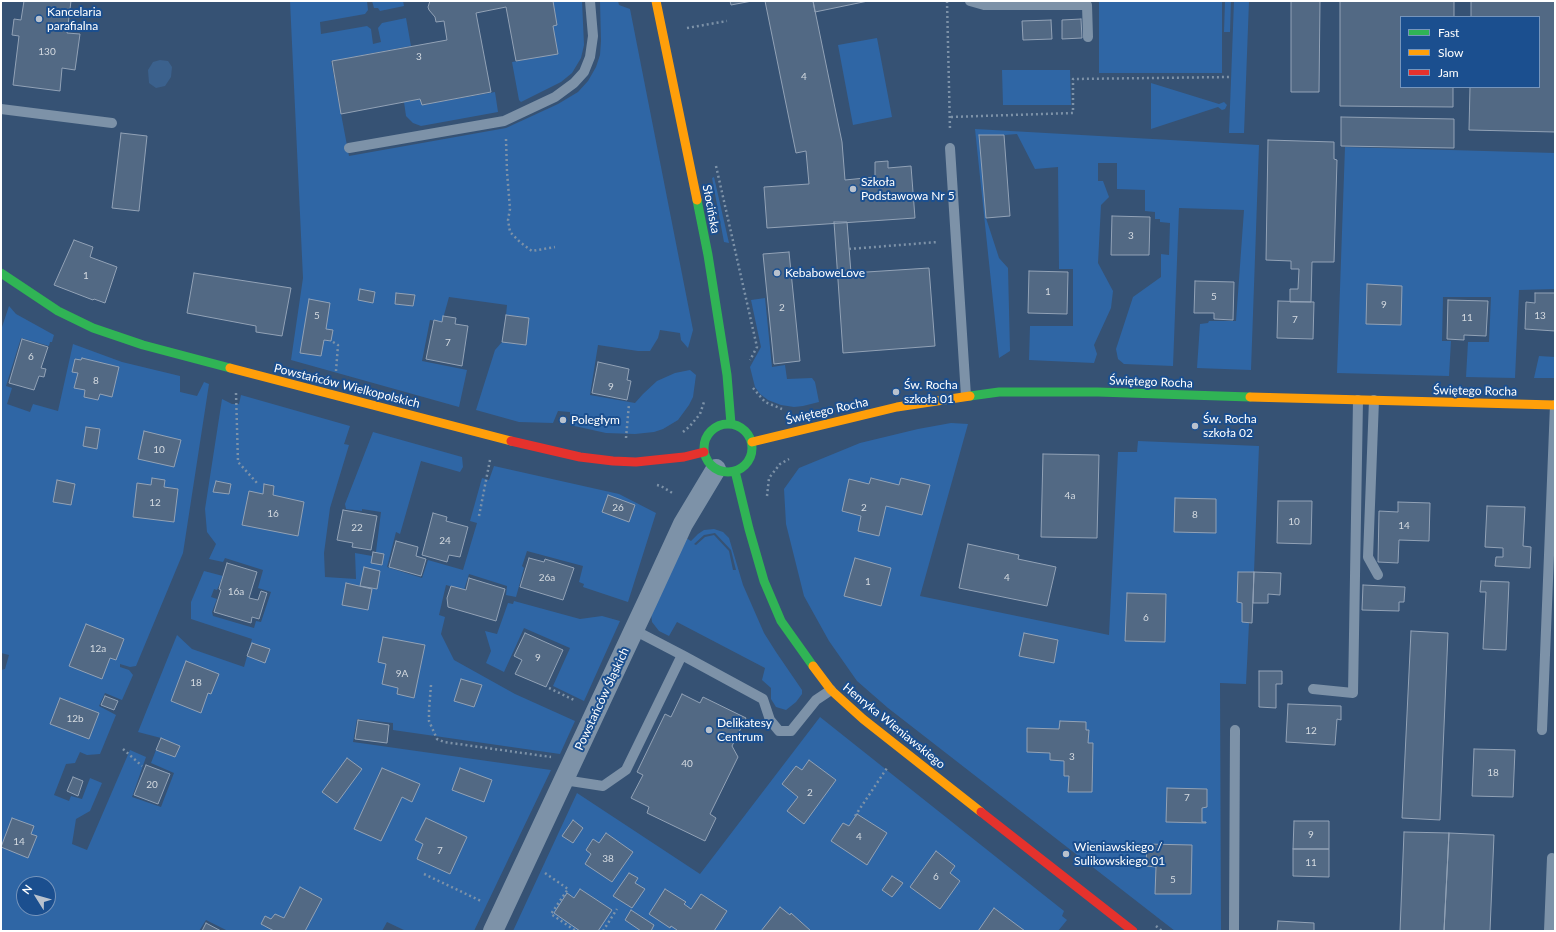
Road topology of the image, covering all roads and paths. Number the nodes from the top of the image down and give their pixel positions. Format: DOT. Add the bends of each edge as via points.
graph roads {
  1 [pos="590,1"];
  2 [pos="656,1"];
  3 [pos="947,1"];
  4 [pos="970,1"];
  5 [pos="727,20"];
  6 [pos="686,21"];
  7 [pos="688,28"];
  8 [pos="689,34"];
  9 [pos="1088,37"];
  10 [pos="1231,77"];
  11 [pos="1,109"];
  12 [pos="951,117"];
  13 [pos="504,121"];
  14 [pos="112,123"];
  15 [pos="349,148"];
  16 [pos="950,148"];
  17 [pos="716,165"];
  18 [pos="956,240"];
  19 [pos="555,247"];
  20 [pos="849,249"];
  21 [pos="1,273"];
  22 [pos="333,342"];
  23 [pos="748,364"];
  24 [pos="335,373"];
  25 [pos="752,385"];
  26 [pos="236,388"];
  27 [pos="966,396"];
  28 [pos="705,400"];
  29 [pos="1358,400"];
  30 [pos="1374,400"];
  31 [pos="629,404"];
  32 [pos="1555,405"];
  33 [pos="788,410"];
  34 [pos="731,424"];
  35 [pos="681,433"];
  36 [pos="626,434"];
  37 [pos="752,442"];
  38 [pos="704,452"];
  39 [pos="492,453"];
  40 [pos="792,458"];
  41 [pos="716,469"];
  42 [pos="735,471"];
  43 [pos="257,483"];
  44 [pos="654,485"];
  45 [pos="675,499"];
  46 [pos="766,500"];
  47 [pos="479,516"];
  48 [pos="1378,575"];
  49 [pos="634,630"];
  50 [pos="682,655"];
  51 [pos="431,685"];
  52 [pos="549,688"];
  53 [pos="1313,689"];
  54 [pos="831,690"];
  55 [pos="596,711"];
  56 [pos="1235,730"];
  57 [pos="1542,730"];
  58 [pos="123,749"];
  59 [pos="574,760"];
  60 [pos="891,762"];
  61 [pos="142,766"];
  62 [pos="564,780"];
  63 [pos="855,816"];
  64 [pos="1552,858"];
  65 [pos="527,859"];
  66 [pos="424,874"];
  67 [pos="617,909"];
  68 [pos="503,912"];
  69 [pos="1150,921"];
  70 [pos="493,931"];
  71 [pos="576,931"];
  72 [pos="603,931"];
  73 [pos="1133,931"];
  74 [pos="1162,931"];
  75 [pos="1234,931"];
  76 [pos="1549,931"];
  1 -- 13 [label="lane" via="593,36 590,57 584,72 574,84 555,97"];
  2 -- 34 [label="street, Słocińska" via="708,255 727,375"];
  3 -- 12 [label="path"];
  4 -- 9 [label="lane" via="984,5 1087,5"];
  5 -- 7 [label="path"];
  6 -- 7 [label="path"];
  7 -- 8 [label="path"];
  10 -- 12 [label="path" via="1074,79 1073,113"];
  11 -- 14 [label="lane"];
  12 -- 16 [label="path"];
  13 -- 15 [label="lane"];
  13 -- 19 [label="path" via="510,232 532,251"];
  16 -- 18 [label="lane"];
  17 -- 23 [label="path" via="757,347"];
  18 -- 20 [label="path"];
  18 -- 27 [label="lane"];
  21 -- 38 [label="street, Powstańców Wielkopolskich" via="58,311 93,328 143,345 539,448 580,458 636,462"];
  22 -- 24 [label="path" via="338,345"];
  25 -- 33 [label="path" via="754,391 765,402 779,409"];
  26 -- 43 [label="path" via="238,462"];
  27 -- 29 [label="street, Świętego Rocha" via="999,392 1090,392"];
  27 -- 37 [label="street, Świętego Rocha" via="897,408"];
  28 -- 35 [label="path" via="700,414"];
  29 -- 30 [label="street, Świętego Rocha"];
  29 -- 53 [label="lane" via="1353,693"];
  30 -- 32 [label="street, Świętego Rocha"];
  30 -- 48 [label="lane" via="1368,557"];
  31 -- 36 [label="path"];
  32 -- 57 [label="lane"];
  34 -- 37 [label="street" via="744,430"];
  34 -- 38 [label="street" via="716,426 710,431 704,444"];
  37 -- 42 [label="street" via="749,460 741,469"];
  38 -- 41 [label="street" via="708,462"];
  39 -- 47 [label="path"];
  40 -- 46 [label="path" via="780,464 769,478"];
  41 -- 42 [label="street" via="722,472"];
  41 -- 49 [label="street, Powstańców Śląskich" via="682,524"];
  42 -- 54 [label="street, Henryka Wieniawskiego" via="764,581 781,621"];
  44 -- 45 [label="path" via="674,494"];
  49 -- 50 [label="lane"];
  49 -- 55 [label="street, Powstańców Śląskich"];
  50 -- 54 [label="lane" via="763,699 770,720 779,731 791,731 816,700"];
  50 -- 62 [label="lane" via="626,770 603,786"];
  51 -- 59 [label="path" via="429,721 437,739"];
  52 -- 55 [label="path"];
  54 -- 73 [label="street, Henryka Wieniawskiego" via="863,719"];
  55 -- 59 [label="street, Powstańców Śląskich"];
  56 -- 75 [label="lane"];
  58 -- 61 [label="path"];
  59 -- 62 [label="street, Powstańców Śląskich"];
  60 -- 63 [label="path"];
  62 -- 65 [label="street, Powstańców Śląskich"];
  64 -- 76 [label="lane"];
  65 -- 68 [label="street, Powstańców Śląskich"];
  65 -- 71 [label="path" via="568,889 551,914"];
  66 -- 68 [label="path"];
  67 -- 72 [label="path"];
  68 -- 70 [label="street, Powstańców Śląskich"];
  69 -- 74 [label="path"];
}
